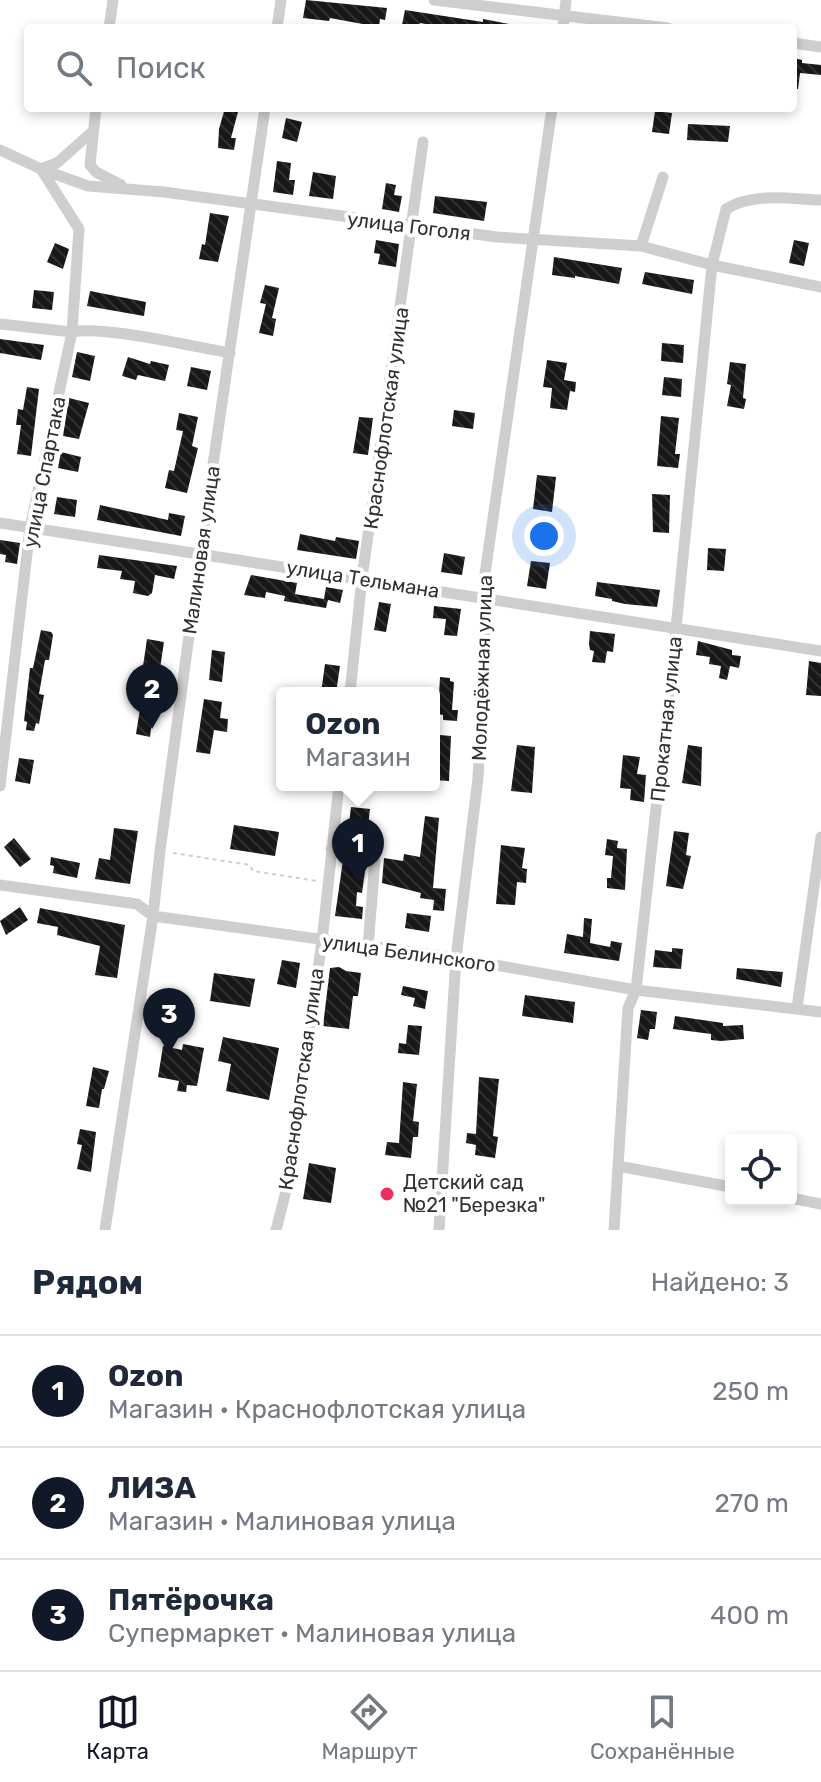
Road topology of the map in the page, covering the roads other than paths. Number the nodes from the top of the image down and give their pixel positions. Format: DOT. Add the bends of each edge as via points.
graph roads {
  1 [pos="113,0"];
  2 [pos="281,0"];
  3 [pos="434,0"];
  4 [pos="566,0"];
  5 [pos="563,22"];
  6 [pos="110,24"];
  7 [pos="278,24"];
  8 [pos="598,24"];
  9 [pos="797,44"];
  10 [pos="821,47"];
  11 [pos="95,112"];
  12 [pos="264,112"];
  13 [pos="551,112"];
  14 [pos="93,131"];
  15 [pos="423,142"];
  16 [pos="0,150"];
  17 [pos="41,169"];
  18 [pos="663,177"];
  19 [pos="130,189"];
  20 [pos="821,200"];
  21 [pos="250,205"];
  22 [pos="413,227"];
  23 [pos="534,240"];
  24 [pos="641,246"];
  25 [pos="712,265"];
  26 [pos="821,287"];
  27 [pos="0,324"];
  28 [pos="72,332"];
  29 [pos="230,353"];
  30 [pos="0,523"];
  31 [pos="30,528"];
  32 [pos="200,554"];
  33 [pos="362,578"];
  34 [pos="487,600"];
  35 [pos="676,628"];
  36 [pos="821,651"];
  37 [pos="351,687"];
  38 [pos="0,786"];
  39 [pos="338,791"];
  40 [pos="821,837"];
  41 [pos="331,849"];
  42 [pos="0,885"];
  43 [pos="153,916"];
  44 [pos="322,941"];
  45 [pos="368,947"];
  46 [pos="456,958"];
  47 [pos="636,990"];
  48 [pos="797,1008"];
  49 [pos="821,1012"];
  50 [pos="618,1166"];
  51 [pos="725,1186"];
  52 [pos="797,1199"];
  53 [pos="821,1204"];
  54 [pos="105,1230"];
  55 [pos="276,1230"];
  56 [pos="439,1230"];
  57 [pos="614,1230"];
  1 -- 6 [label="street"];
  2 -- 7 [label="street"];
  3 -- 5 [label="street"];
  4 -- 5 [label="street"];
  5 -- 8 [label="street"];
  9 -- 10 [label="street"];
  11 -- 14 [label="street"];
  12 -- 21 [label="street, Малиновая улица"];
  13 -- 23 [label="street, Молодёжная улица"];
  14 -- 17 [label="street" via="57,163"];
  14 -- 19 [label="street" via="90,165"];
  15 -- 22 [label="street, Краснофлотская улица"];
  16 -- 17 [label="street, улица Гоголя"];
  17 -- 19 [label="street, улица Гоголя" via="88,186"];
  17 -- 28 [label="street, улица Спартака" via="79,229"];
  18 -- 24 [label="street"];
  19 -- 21 [label="street, улица Гоголя"];
  20 -- 25 [label="street, Прокатная улица" via="739,200 726,209"];
  21 -- 22 [label="street, улица Гоголя"];
  21 -- 29 [label="street, Малиновая улица"];
  22 -- 23 [label="street, улица Гоголя"];
  22 -- 33 [label="street, Краснофлотская улица"];
  23 -- 24 [label="street, улица Гоголя"];
  23 -- 34 [label="street, Молодёжная улица" via="485,574"];
  24 -- 25 [label="street, улица Гоголя"];
  25 -- 26 [label="street, улица Гоголя"];
  25 -- 35 [label="street, Прокатная улица"];
  27 -- 28 [label="street"];
  28 -- 29 [label="street"];
  28 -- 31 [label="street, улица Спартака"];
  29 -- 32 [label="street, Малиновая улица"];
  30 -- 31 [label="street, улица Тельмана"];
  31 -- 32 [label="street, улица Тельмана"];
  31 -- 38 [label="street, улица Спартака"];
  32 -- 33 [label="street, улица Тельмана"];
  32 -- 43 [label="street, Малиновая улица"];
  33 -- 34 [label="street, улица Тельмана"];
  33 -- 37 [label="street, Краснофлотская улица"];
  34 -- 35 [label="street, улица Тельмана"];
  34 -- 46 [label="street, Молодёжная улица" via="478,778"];
  35 -- 36 [label="street, улица Тельмана"];
  35 -- 47 [label="street, Прокатная улица"];
  39 -- 41 [label="street, Краснофлотская улица"];
  40 -- 48 [label="street"];
  41 -- 44 [label="street, Краснофлотская улица"];
  41 -- 45 [label="street" via="375,860"];
  42 -- 43 [label="street, улица Белинского" via="137,904"];
  43 -- 44 [label="street, улица Белинского"];
  43 -- 54 [label="street, Малиновая улица"];
  44 -- 45 [label="street, улица Белинского"];
  44 -- 55 [label="street, Краснофлотская улица"];
  45 -- 46 [label="street, улица Белинского"];
  46 -- 47 [label="street, улица Белинского"];
  46 -- 56 [label="street, Молодёжная улица"];
  47 -- 48 [label="street, улица Белинского"];
  47 -- 50 [label="street, Прокатная улица" via="628,1008"];
  48 -- 49 [label="street, улица Белинского"];
  50 -- 51 [label="street"];
  50 -- 57 [label="street, Прокатная улица"];
  52 -- 53 [label="street"];
}
